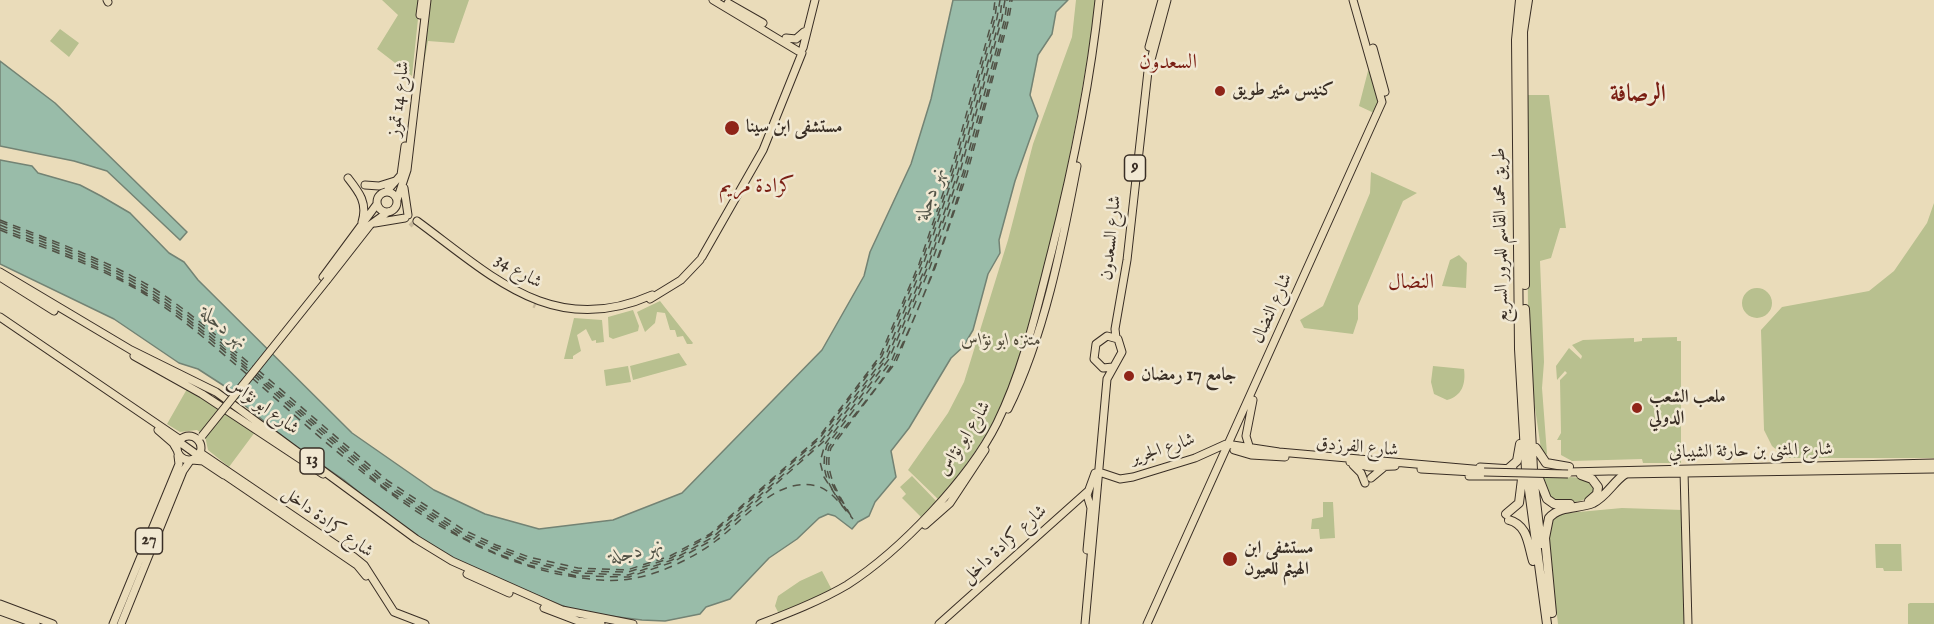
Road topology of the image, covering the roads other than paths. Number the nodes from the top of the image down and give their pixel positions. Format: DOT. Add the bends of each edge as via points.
graph roads {
  1 [pos="422,0"];
  2 [pos="427,0"];
  3 [pos="713,0"];
  4 [pos="723,0"];
  5 [pos="814,0"];
  6 [pos="1101,0"];
  7 [pos="1162,0"];
  8 [pos="1167,0"];
  9 [pos="1355,0"];
  10 [pos="1522,0"];
  11 [pos="804,32"];
  12 [pos="786,38"];
  13 [pos="1368,40"];
  14 [pos="800,50"];
  15 [pos="1378,72"];
  16 [pos="348,178"];
  17 [pos="402,180"];
  18 [pos="365,185"];
  19 [pos="1070,188"];
  20 [pos="386,192"];
  21 [pos="397,202"];
  22 [pos="378,204"];
  23 [pos="389,212"];
  24 [pos="411,220"];
  25 [pos="370,225"];
  26 [pos="361,227"];
  27 [pos="1056,236"];
  28 [pos="1057,258"];
  29 [pos="0,272"];
  30 [pos="0,277"];
  31 [pos="325,278"];
  32 [pos="680,279"];
  33 [pos="1040,312"];
  34 [pos="1,320"];
  35 [pos="1107,336"];
  36 [pos="1116,338"];
  37 [pos="1101,367"];
  38 [pos="1113,367"];
  39 [pos="200,383"];
  40 [pos="1524,391"];
  41 [pos="202,394"];
  42 [pos="1252,400"];
  43 [pos="1250,414"];
  44 [pos="251,415"];
  45 [pos="150,421"];
  46 [pos="247,424"];
  47 [pos="1236,434"];
  48 [pos="1228,446"];
  49 [pos="191,447"];
  50 [pos="1536,448"];
  51 [pos="1250,449"];
  52 [pos="1777,457"];
  53 [pos="1348,461"];
  54 [pos="1395,462"];
  55 [pos="1934,463"];
  56 [pos="1387,466"];
  57 [pos="1777,466"];
  58 [pos="1367,468"];
  59 [pos="1934,469"];
  60 [pos="1442,470"];
  61 [pos="1568,471"];
  62 [pos="1685,471"];
  63 [pos="968,472"];
  64 [pos="1099,472"];
  65 [pos="1524,473"];
  66 [pos="1625,474"];
  67 [pos="230,475"];
  68 [pos="1581,475"];
  69 [pos="1110,477"];
  70 [pos="1099,481"];
  71 [pos="1090,489"];
  72 [pos="947,501"];
  73 [pos="1093,501"];
  74 [pos="1545,538"];
  75 [pos="1541,584"];
  76 [pos="0,604"];
  77 [pos="0,610"];
  78 [pos="1552,613"];
  79 [pos="36,624"];
  80 [pos="53,624"];
  81 [pos="113,624"];
  82 [pos="121,624"];
  83 [pos="419,624"];
  84 [pos="424,624"];
  85 [pos="601,624"];
  86 [pos="633,624"];
  87 [pos="760,624"];
  88 [pos="770,624"];
  89 [pos="941,624"];
  90 [pos="1083,624"];
  91 [pos="1149,624"];
  92 [pos="1547,624"];
  93 [pos="1554,624"];
  94 [pos="1688,624"];
  1 -- 17 [label="main road, شارع 14 تموز"];
  2 -- 17 [label="main road, شارع 14 تموز"];
  3 -- 14 [label="main road"];
  4 -- 12 [label="main road"];
  5 -- 11 [label="main road"];
  5 -- 14 [label="main road"];
  6 -- 19 [label="main road, شارع ابو نؤاس"];
  7 -- 35 [label="main road, شارع السعدون / 9" via="1145,60 1123,260"];
  8 -- 36 [label="main road, شارع السعدون / 9" via="1148,71"];
  9 -- 13 [label="main road, شارع النضال"];
  10 -- 40 [label="highway, طريق محمد القاسم للمرور السريع" via="1519,39"];
  11 -- 12 [label="main road" via="796,39"];
  11 -- 14 [label="main road"];
  12 -- 14 [label="main road"];
  13 -- 15 [label="main road, شارع النضال"];
  13 -- 15 [label="main road, شارع النضال"];
  14 -- 32 [label="main road" via="765,139 700,258"];
  15 -- 42 [label="main road, شارع النضال" via="1385,91 1378,118"];
  15 -- 48 [label="main road, شارع النضال" via="1382,102"];
  16 -- 26 [label="main road" via="364,203"];
  17 -- 18 [label="main road"];
  17 -- 20 [label="main road"];
  17 -- 21 [label="main road, شارع 14 تموز"];
  17 -- 24 [label="main road"];
  19 -- 27 [label="main road, شارع ابو نؤاس"];
  19 -- 28 [label="main road, شارع ابو نؤاس"];
  20 -- 21 [label="main road"];
  20 -- 22 [label="main road" via="380,195"];
  21 -- 23 [label="main road"];
  21 -- 24 [label="main road, شارع 34"];
  22 -- 23 [label="main road"];
  22 -- 26 [label="main road"];
  23 -- 24 [label="main road, شارع 34"];
  23 -- 25 [label="main road"];
  24 -- 25 [label="main road"];
  24 -- 32 [label="main road, شارع 34" via="502,284 540,303 592,310 625,305"];
  24 -- 32 [label="main road, شارع 34" via="501,286 535,305 576,313 613,310 650,299"];
  25 -- 31 [label="main road"];
  26 -- 31 [label="main road"];
  27 -- 28 [label="main road"];
  27 -- 33 [label="main road, شارع ابو نؤاس"];
  28 -- 33 [label="main road, شارع ابو نؤاس"];
  29 -- 39 [label="main road, شارع ابو نؤاس / 13" via="131,350"];
  30 -- 41 [label="main road, شارع ابو نؤاس / 13"];
  31 -- 49 [label="main road"];
  33 -- 63 [label="main road, شارع ابو نؤاس" via="1016,392 1000,426"];
  34 -- 45 [label="main road"];
  35 -- 36 [label="main road"];
  35 -- 37 [label="main road" via="1094,350 1095,361"];
  36 -- 38 [label="main road" via="1122,352"];
  37 -- 38 [label="main road"];
  37 -- 71 [label="main road"];
  38 -- 64 [label="main road" via="1107,379"];
  39 -- 41 [label="main road" via="217,396 211,399"];
  39 -- 44 [label="main road, شارع ابو نؤاس / 13"];
  40 -- 50 [label="highway"];
  40 -- 65 [label="highway, طريق محمد القاسم للمرور السريع"];
  40 -- 65 [label="highway" via="1517,461"];
  41 -- 46 [label="main road, شارع ابو نؤاس / 13"];
  42 -- 43 [label="main road"];
  42 -- 47 [label="main road, شارع النضال"];
  43 -- 47 [label="main road"];
  43 -- 51 [label="main road" via="1246,436"];
  44 -- 46 [label="main road" via="239,408 235,410"];
  44 -- 86 [label="main road, شارع ابو نؤاس / 13" via="416,539 452,561 562,610"];
  45 -- 49 [label="main road"];
  45 -- 49 [label="main road"];
  46 -- 85 [label="main road, شارع ابو نؤاس / 13" via="339,485 439,560 555,613"];
  47 -- 48 [label="main road, شارع النضال"];
  48 -- 51 [label="main road, شارع الفرزدق"];
  48 -- 53 [label="main road, شارع الفرزدق" via="1251,455"];
  48 -- 69 [label="main road, شارع الجرير" via="1132,477"];
  48 -- 91 [label="main road, شارع النضال"];
  49 -- 67 [label="main road"];
  49 -- 67 [label="main road" via="203,461"];
  49 -- 81 [label="main road, 27" via="179,464"];
  49 -- 82 [label="main road, 27"];
  50 -- 61 [label="highway" via="1546,463"];
  50 -- 65 [label="highway"];
  51 -- 54 [label="main road, شارع الفرزدق"];
  52 -- 57 [label="main road"];
  53 -- 56 [label="main road" via="1368,480"];
  53 -- 58 [label="main road, شارع الفرزدق"];
  54 -- 58 [label="main road"];
  54 -- 60 [label="main road, شارع الفرزدق"];
  55 -- 57 [label="main road, شارع المثنى بن حارثة الشيباني"];
  56 -- 58 [label="main road, شارع الفرزدق"];
  56 -- 60 [label="main road, شارع الفرزدق"];
  57 -- 62 [label="main road, شارع المثنى بن حارثة الشيباني"];
  59 -- 62 [label="main road, شارع المثنى بن حارثة الشيباني"];
  60 -- 61 [label="main road, شارع الفرزدق, bridge"];
  60 -- 65 [label="main road"];
  61 -- 62 [label="main road, شارع المثنى بن حارثة الشيباني"];
  61 -- 68 [label="main road, شارع المثنى بن حارثة الشيباني"];
  62 -- 66 [label="main road, شارع المثنى بن حارثة الشيباني"];
  62 -- 94 [label="main road"];
  63 -- 72 [label="main road, شارع ابو نؤاس"];
  63 -- 72 [label="main road, شارع ابو نؤاس"];
  64 -- 69 [label="main road, شارع الجرير"];
  64 -- 70 [label="main road"];
  65 -- 68 [label="highway" via="1554,504 1587,502 1597,493 1594,481"];
  65 -- 74 [label="highway"];
  65 -- 75 [label="highway, طريق محمد القاسم للمرور السريع"];
  65 -- 75 [label="highway" via="1519,503 1508,517 1526,534"];
  65 -- 78 [label="highway, طريق محمد القاسم للمرور السريع"];
  66 -- 68 [label="main road, شارع المثنى بن حارثة الشيباني"];
  66 -- 74 [label="highway" via="1594,502 1553,514 1546,525"];
  67 -- 83 [label="main road, شارع كرادة داخل" via="357,565 392,613"];
  67 -- 84 [label="main road, شارع كرادة داخل" via="364,565 394,612"];
  69 -- 70 [label="main road, شارع الجرير"];
  70 -- 71 [label="main road, شارع الجرير"];
  70 -- 73 [label="main road"];
  71 -- 73 [label="main road" via="1087,495"];
  71 -- 89 [label="main road, شارع كرادة داخل"];
  72 -- 87 [label="main road, شارع ابو نؤاس" via="853,581"];
  72 -- 88 [label="main road, شارع ابو نؤاس" via="856,583"];
  73 -- 89 [label="main road, شارع كرادة داخل" via="1080,502"];
  73 -- 90 [label="main road"];
  74 -- 78 [label="highway"];
  75 -- 92 [label="highway, طريق محمد القاسم للمرور السريع"];
  76 -- 80 [label="main road"];
  77 -- 79 [label="main road"];
  78 -- 93 [label="highway, طريق محمد القاسم للمرور السريع"];
}
